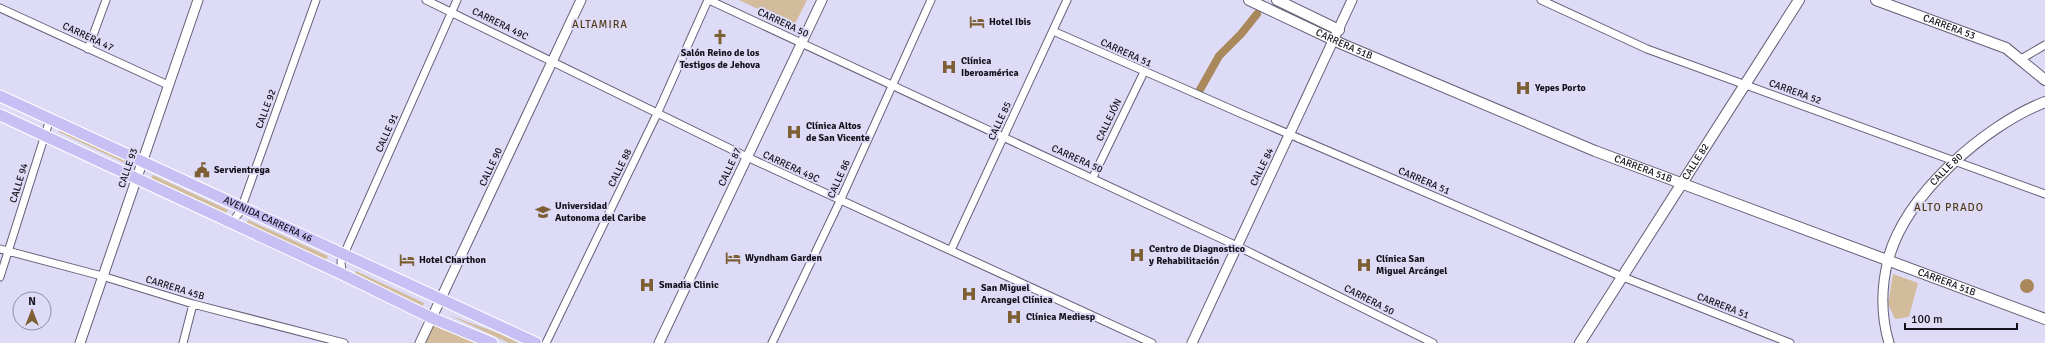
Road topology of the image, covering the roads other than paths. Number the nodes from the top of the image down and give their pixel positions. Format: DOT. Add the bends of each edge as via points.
graph roads {
  1 [pos="106,0"];
  2 [pos="198,0"];
  3 [pos="316,0"];
  4 [pos="426,0"];
  5 [pos="457,0"];
  6 [pos="581,0"];
  7 [pos="709,0"];
  8 [pos="822,0"];
  9 [pos="931,0"];
  10 [pos="1067,0"];
  11 [pos="1249,0"];
  12 [pos="1277,0"];
  13 [pos="1352,0"];
  14 [pos="1541,0"];
  15 [pos="1799,0"];
  16 [pos="1876,0"];
  17 [pos="0,8"];
  18 [pos="452,12"];
  19 [pos="1339,30"];
  20 [pos="1053,31"];
  21 [pos="1334,40"];
  22 [pos="801,43"];
  23 [pos="2045,45"];
  24 [pos="88,49"];
  25 [pos="2021,59"];
  26 [pos="552,61"];
  27 [pos="1144,72"];
  28 [pos="2045,80"];
  29 [pos="1745,84"];
  30 [pos="168,85"];
  31 [pos="891,86"];
  32 [pos="0,96"];
  33 [pos="2045,102"];
  34 [pos="658,114"];
  35 [pos="0,116"];
  36 [pos="50,118"];
  37 [pos="1290,135"];
  38 [pos="44,136"];
  39 [pos="1003,137"];
  40 [pos="747,157"];
  41 [pos="142,161"];
  42 [pos="1957,161"];
  43 [pos="1093,177"];
  44 [pos="136,179"];
  45 [pos="1682,184"];
  46 [pos="2045,194"];
  47 [pos="840,201"];
  48 [pos="242,207"];
  49 [pos="232,223"];
  50 [pos="1237,246"];
  51 [pos="0,249"];
  52 [pos="951,250"];
  53 [pos="9,251"];
  54 [pos="344,254"];
  55 [pos="1888,260"];
  56 [pos="342,274"];
  57 [pos="102,276"];
  58 [pos="0,277"];
  59 [pos="1622,277"];
  60 [pos="441,300"];
  61 [pos="193,304"];
  62 [pos="432,318"];
  63 [pos="2045,319"];
  64 [pos="80,343"];
  65 [pos="183,343"];
  66 [pos="344,343"];
  67 [pos="420,343"];
  68 [pos="492,343"];
  69 [pos="536,343"];
  70 [pos="546,343"];
  71 [pos="659,343"];
  72 [pos="772,343"];
  73 [pos="1152,343"];
  74 [pos="1192,343"];
  75 [pos="1433,343"];
  76 [pos="1580,343"];
  77 [pos="1790,343"];
  78 [pos="1889,343"];
  1 -- 24 [label="street"];
  2 -- 30 [label="street, CALLE 93"];
  3 -- 48 [label="street, CALLE 92"];
  4 -- 18 [label="street, CARRERA 49C"];
  5 -- 18 [label="street, CALLE 91"];
  6 -- 26 [label="street, CALLE 90"];
  7 -- 22 [label="street, CARRERA 50"];
  7 -- 34 [label="street, CALLE 88"];
  8 -- 22 [label="street, CALLE 87"];
  9 -- 31 [label="street, CALLE 86"];
  10 -- 20 [label="street, CALLE 85"];
  11 -- 21 [label="main road, CARRERA 51B"];
  12 -- 19 [label="main road, CARRERA 51B"];
  13 -- 19 [label="street, CALLE 84"];
  14 -- 29 [label="street, CARRERA 52" via="1647,49"];
  15 -- 29 [label="main road, CALLE 82"];
  16 -- 25 [label="main road, CARRERA 53" via="2006,48"];
  17 -- 24 [label="street, CARRERA 47"];
  18 -- 26 [label="street, CARRERA 49C"];
  18 -- 54 [label="street, CALLE 91"];
  19 -- 21 [label="street, CALLE 84"];
  20 -- 27 [label="street, CARRERA 51"];
  20 -- 39 [label="street, CALLE 85"];
  21 -- 37 [label="street, CALLE 84"];
  21 -- 45 [label="main road, CARRERA 51B" via="1595,151"];
  22 -- 31 [label="street, CARRERA 50"];
  22 -- 40 [label="street, CALLE 87"];
  23 -- 25 [label="street"];
  24 -- 30 [label="street, CARRERA 47"];
  25 -- 28 [label="main road, CARRERA 53"];
  26 -- 34 [label="street, CARRERA 49C"];
  26 -- 60 [label="street, CALLE 90"];
  27 -- 37 [label="street, CARRERA 51"];
  27 -- 43 [label="street, CALLEJÓN"];
  29 -- 42 [label="street, CARRERA 52"];
  29 -- 45 [label="main road, CALLE 82"];
  30 -- 41 [label="street, CALLE 93"];
  31 -- 39 [label="street, CARRERA 50"];
  31 -- 47 [label="street, CALLE 86"];
  32 -- 36 [label="main road, AVENIDA CARRERA 46"];
  33 -- 42 [label="main road, CALLE 80" via="2007,121 1980,140"];
  34 -- 40 [label="street, CARRERA 49C"];
  34 -- 70 [label="street, CALLE 88"];
  35 -- 38 [label="main road, AVENIDA CARRERA 46"];
  36 -- 38 [label="street, CALLE 94"];
  36 -- 41 [label="main road, AVENIDA CARRERA 46"];
  37 -- 50 [label="street, CALLE 84"];
  37 -- 59 [label="street, CARRERA 51"];
  38 -- 44 [label="main road, AVENIDA CARRERA 46"];
  38 -- 53 [label="street, CALLE 94"];
  39 -- 43 [label="street, CARRERA 50"];
  39 -- 52 [label="street, CALLE 85"];
  40 -- 47 [label="street, CARRERA 49C"];
  40 -- 71 [label="street, CALLE 87"];
  41 -- 44 [label="street, CALLE 93"];
  41 -- 48 [label="main road, AVENIDA CARRERA 46"];
  42 -- 46 [label="street, CARRERA 52"];
  42 -- 55 [label="main road, CALLE 80" via="1938,178 1918,202 1894,244"];
  43 -- 50 [label="street, CARRERA 50"];
  44 -- 49 [label="main road, AVENIDA CARRERA 46"];
  44 -- 57 [label="street, CALLE 93"];
  45 -- 55 [label="main road, CARRERA 51B"];
  45 -- 59 [label="main road, CALLE 82"];
  47 -- 52 [label="street, CARRERA 49C"];
  47 -- 72 [label="street, CALLE 86"];
  48 -- 49 [label="street, CALLE 92"];
  48 -- 54 [label="main road, AVENIDA CARRERA 46"];
  49 -- 56 [label="main road, AVENIDA CARRERA 46"];
  50 -- 74 [label="street, CALLE 84"];
  50 -- 75 [label="street, CARRERA 50"];
  51 -- 53 [label="street, CARRERA 45B"];
  52 -- 73 [label="street, CARRERA 49C"];
  53 -- 57 [label="street, CARRERA 45B"];
  53 -- 58 [label="street, CALLE 94"];
  54 -- 56 [label="street, CALLE 91" via="340,264"];
  54 -- 60 [label="main road, AVENIDA CARRERA 46"];
  55 -- 63 [label="main road, CARRERA 51B"];
  55 -- 78 [label="street, CALLE 80" via="1882,301"];
  56 -- 62 [label="main road, AVENIDA CARRERA 46"];
  57 -- 61 [label="street, CARRERA 45B"];
  57 -- 64 [label="street, CALLE 93"];
  59 -- 76 [label="main road, CALLE 82"];
  59 -- 77 [label="street, CARRERA 51"];
  60 -- 62 [label="street, CALLE 90"];
  60 -- 69 [label="main road, AVENIDA CARRERA 46"];
  61 -- 65 [label="street"];
  61 -- 66 [label="street, CARRERA 45B"];
  62 -- 67 [label="street, CALLE 90"];
  62 -- 68 [label="main road, AVENIDA CARRERA 46"];
}
